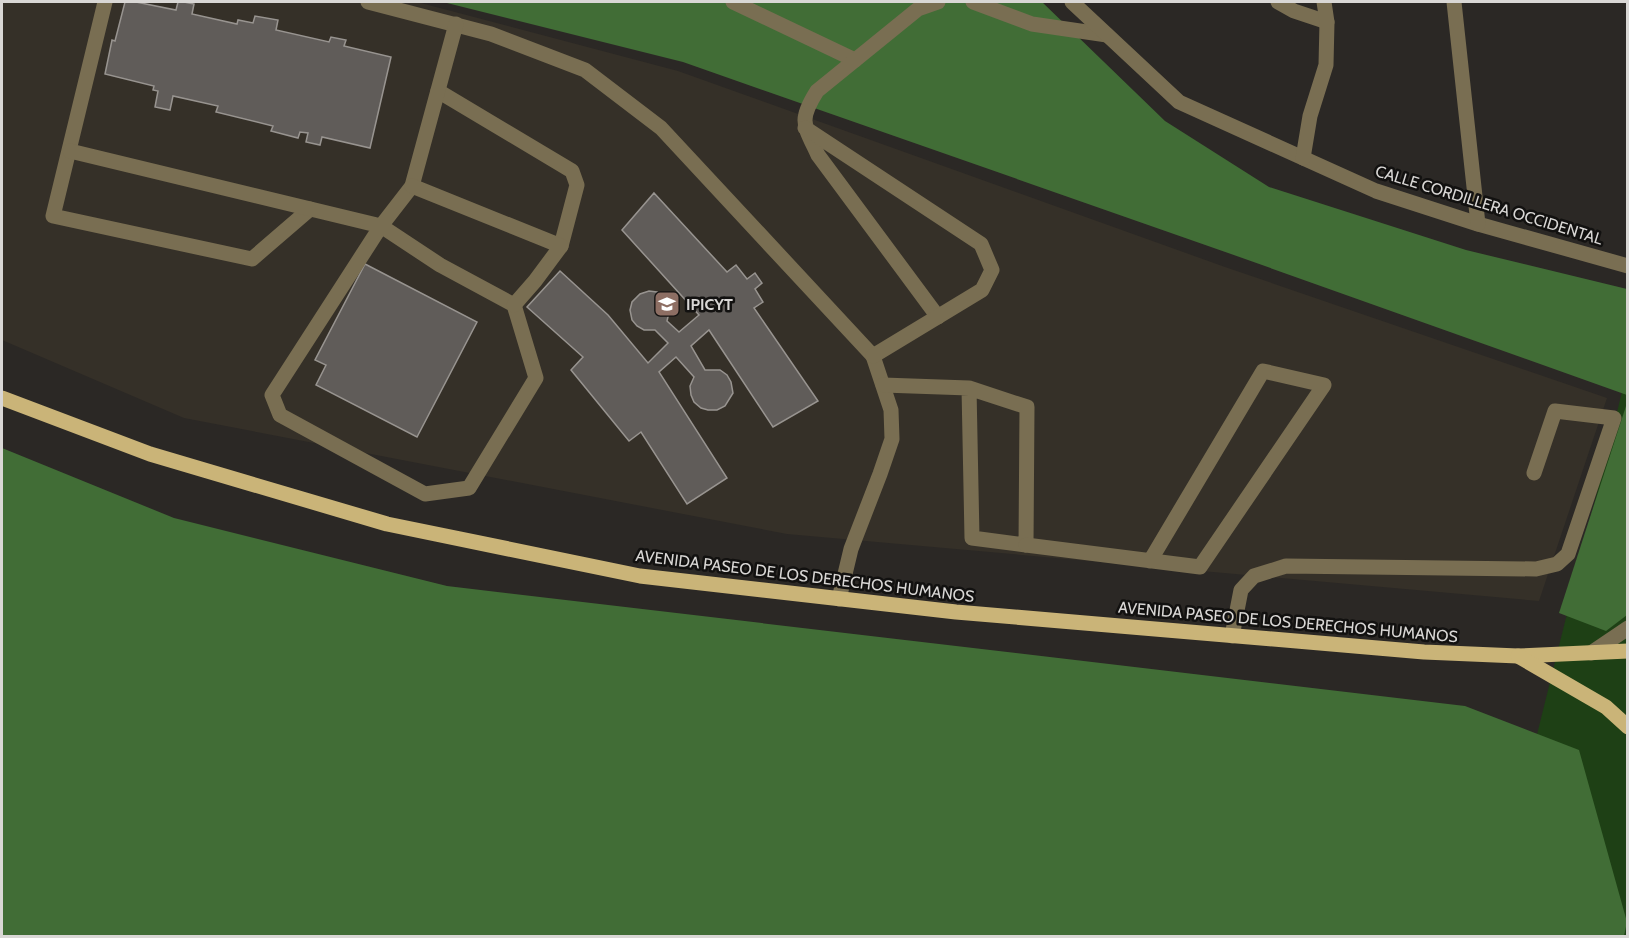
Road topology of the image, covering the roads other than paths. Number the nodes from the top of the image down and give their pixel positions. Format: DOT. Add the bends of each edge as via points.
graph roads {
  1 [pos="105,2"];
  2 [pos="368,2"];
  3 [pos="733,2"];
  4 [pos="938,2"];
  5 [pos="973,2"];
  6 [pos="1072,2"];
  7 [pos="1278,2"];
  8 [pos="1324,2"];
  9 [pos="1454,2"];
  10 [pos="1327,22"];
  11 [pos="456,24"];
  12 [pos="1107,35"];
  13 [pos="855,60"];
  14 [pos="438,91"];
  15 [pos="805,128"];
  16 [pos="70,151"];
  17 [pos="1303,158"];
  18 [pos="412,186"];
  19 [pos="310,209"];
  20 [pos="1478,224"];
  21 [pos="381,225"];
  22 [pos="561,246"];
  23 [pos="1628,266"];
  24 [pos="514,305"];
  25 [pos="938,317"];
  26 [pos="873,356"];
  27 [pos="883,386"];
  28 [pos="969,388"];
  29 [pos="2,398"];
  30 [pos="1533,473"];
  31 [pos="1026,545"];
  32 [pos="1150,561"];
  33 [pos="839,599"];
  34 [pos="1628,628"];
  35 [pos="1232,636"];
  36 [pos="1628,651"];
  37 [pos="1591,653"];
  38 [pos="1518,656"];
  39 [pos="1628,728"];
  1 -- 16 [label="street"];
  2 -- 11 [label="street"];
  3 -- 13 [label="street"];
  4 -- 13 [label="street" via="918,9"];
  5 -- 12 [label="street" via="1032,24"];
  6 -- 12 [label="street, CALLE CORDILLERA OCCIDENTAL"];
  7 -- 10 [label="street"];
  8 -- 10 [label="street"];
  9 -- 20 [label="street"];
  10 -- 17 [label="street" via="1326,65 1310,116"];
  11 -- 14 [label="street"];
  11 -- 26 [label="street" via="585,70 661,128"];
  12 -- 17 [label="street, CALLE CORDILLERA OCCIDENTAL" via="1179,102"];
  13 -- 15 [label="street" via="817,91 806,109"];
  14 -- 18 [label="street"];
  14 -- 22 [label="street" via="572,171 577,185"];
  15 -- 25 [label="street" via="818,155"];
  15 -- 25 [label="street" via="981,244 993,270 982,290"];
  16 -- 19 [label="street"];
  16 -- 19 [label="street" via="53,216 252,258"];
  17 -- 20 [label="street, CALLE CORDILLERA OCCIDENTAL" via="1376,191"];
  18 -- 21 [label="street"];
  18 -- 22 [label="street"];
  19 -- 21 [label="street"];
  20 -- 23 [label="street, CALLE CORDILLERA OCCIDENTAL"];
  21 -- 24 [label="street" via="440,265"];
  21 -- 24 [label="street" via="272,395 280,415 426,494 469,488 536,378"];
  22 -- 24 [label="street"];
  25 -- 26 [label="street"];
  26 -- 27 [label="street"];
  27 -- 28 [label="street"];
  27 -- 33 [label="street" via="891,410 892,439 851,549"];
  28 -- 31 [label="street" via="1028,407"];
  28 -- 31 [label="street" via="972,538"];
  29 -- 33 [label="main road, AVENIDA PASEO DE LOS DERECHOS HUMANOS" via="150,454 387,524 639,576"];
  30 -- 35 [label="street" via="1555,411 1614,418 1569,554 1557,564 1536,569 1286,566 1254,576 1241,590"];
  31 -- 32 [label="street"];
  32 -- 32 [label="street" via="1263,371 1324,385 1200,567"];
  33 -- 35 [label="main road, AVENIDA PASEO DE LOS DERECHOS HUMANOS"];
  34 -- 37 [label="street"];
  35 -- 38 [label="main road, AVENIDA PASEO DE LOS DERECHOS HUMANOS"];
  36 -- 37 [label="main road, AVENIDA PASEO DE LOS DERECHOS HUMANOS"];
  37 -- 38 [label="main road, AVENIDA PASEO DE LOS DERECHOS HUMANOS"];
  38 -- 39 [label="main road" via="1606,707"];
}
